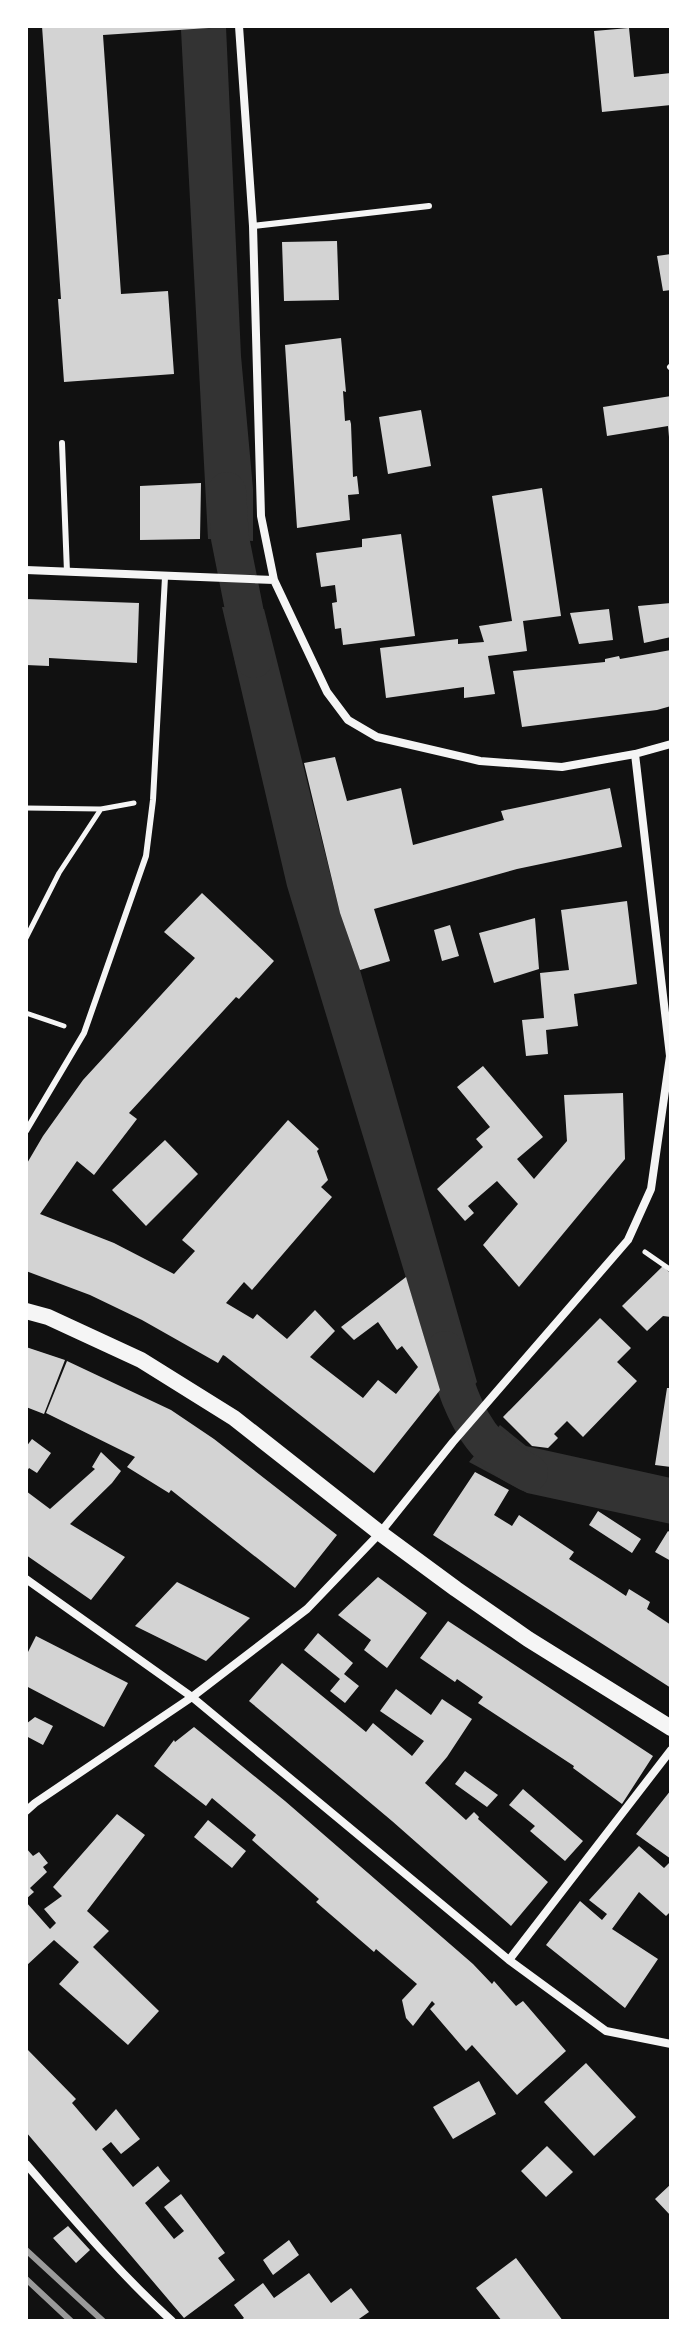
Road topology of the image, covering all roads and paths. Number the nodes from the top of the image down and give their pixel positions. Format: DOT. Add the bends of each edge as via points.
graph roads {
  1 [pos="239,26"];
  2 [pos="429,206"];
  3 [pos="253,226"];
  4 [pos="62,443"];
  5 [pos="26,570"];
  6 [pos="67,572"];
  7 [pos="165,577"];
  8 [pos="274,580"];
  9 [pos="671,744"];
  10 [pos="635,754"];
  11 [pos="153,800"];
  12 [pos="26,808"];
  13 [pos="101,809"];
  14 [pos="26,938"];
  15 [pos="26,1013"];
  16 [pos="84,1033"];
  17 [pos="26,1131"];
  18 [pos="628,1240"];
  19 [pos="671,1270"];
  20 [pos="26,1311"];
  21 [pos="380,1533"];
  22 [pos="26,1579"];
  23 [pos="192,1697"];
  24 [pos="671,1728"];
  25 [pos="671,1750"];
  26 [pos="26,1811"];
  27 [pos="509,1960"];
  28 [pos="671,2044"];
  29 [pos="26,2164"];
  30 [pos="172,2321"];
  1 -- 3 [label="street"];
  2 -- 3 [label="lane"];
  3 -- 8 [label="street" via="261,516"];
  4 -- 6 [label="lane"];
  5 -- 6 [label="street"];
  6 -- 7 [label="street"];
  7 -- 8 [label="street"];
  7 -- 11 [label="lane"];
  8 -- 10 [label="street" via="327,692 348,720 377,737 480,761 562,767"];
  9 -- 10 [label="street"];
  10 -- 18 [label="street" via="670,1056 651,1189"];
  11 -- 13 [label="path"];
  11 -- 16 [label="lane" via="146,856"];
  12 -- 13 [label="path"];
  13 -- 14 [label="path" via="59,873"];
  15 -- 16 [label="path"];
  16 -- 17 [label="lane"];
  18 -- 19 [label="path"];
  18 -- 21 [label="street"];
  20 -- 21 [label="main road" via="141,1360 234,1418"];
  21 -- 23 [label="street" via="307,1609"];
  21 -- 24 [label="main road" via="528,1639"];
  22 -- 23 [label="street"];
  23 -- 26 [label="street"];
  23 -- 27 [label="street"];
  25 -- 27 [label="street"];
  27 -- 28 [label="street" via="606,2031"];
  29 -- 30 [label="street"];
}
